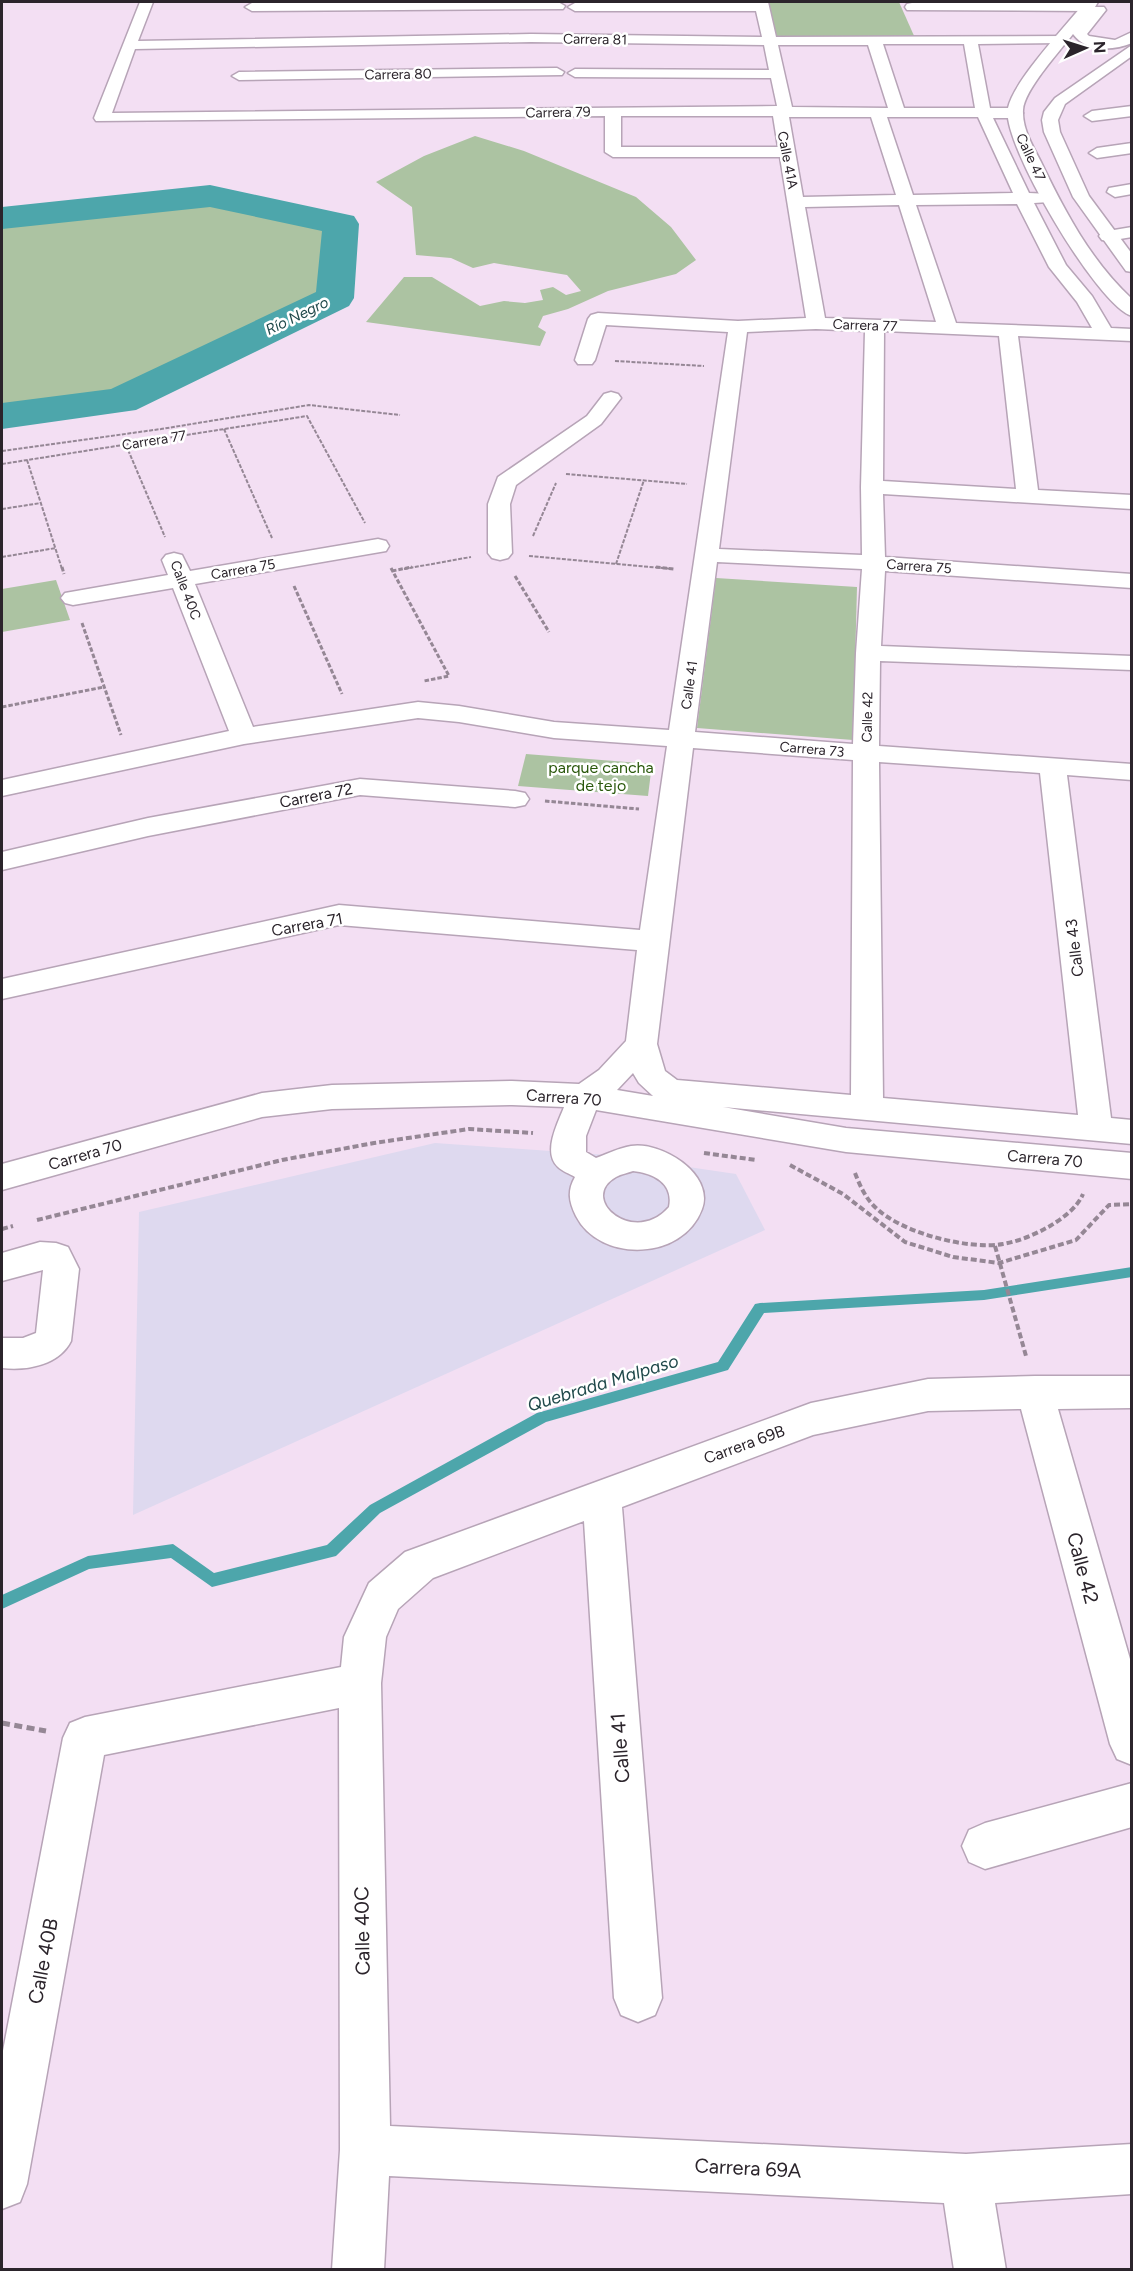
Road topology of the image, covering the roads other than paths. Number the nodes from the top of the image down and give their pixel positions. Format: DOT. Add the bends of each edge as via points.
graph roads {
  1 [pos="146,2"];
  2 [pos="1106,2"];
  3 [pos="254,4"];
  4 [pos="761,4"];
  5 [pos="911,4"];
  6 [pos="1056,4"];
  7 [pos="1090,4"];
  8 [pos="575,35"];
  9 [pos="1131,36"];
  10 [pos="970,39"];
  11 [pos="1062,39"];
  12 [pos="557,40"];
  13 [pos="874,40"];
  14 [pos="927,40"];
  15 [pos="770,41"];
  16 [pos="129,45"];
  17 [pos="1131,49"];
  18 [pos="240,70"];
  19 [pos="778,74"];
  20 [pos="576,111"];
  21 [pos="613,111"];
  22 [pos="780,111"];
  23 [pos="877,111"];
  24 [pos="897,111"];
  25 [pos="1131,111"];
  26 [pos="983,112"];
  27 [pos="1015,113"];
  28 [pos="1092,116"];
  29 [pos="231,118"];
  30 [pos="1131,148"];
  31 [pos="786,152"];
  32 [pos="1096,153"];
  33 [pos="1051,198"];
  34 [pos="1023,199"];
  35 [pos="907,201"];
  36 [pos="796,202"];
  37 [pos="1131,232"];
  38 [pos="1108,236"];
  39 [pos="1131,267"];
  40 [pos="1131,310"];
  41 [pos="816,323"];
  42 [pos="875,325"];
  43 [pos="738,327"];
  44 [pos="948,328"];
  45 [pos="1008,331"];
  46 [pos="1105,334"];
  47 [pos="1131,335"];
  48 [pos="585,360"];
  49 [pos="610,398"];
  50 [pos="872,487"];
  51 [pos="1028,496"];
  52 [pos="1131,502"];
  53 [pos="378,546"];
  54 [pos="500,553"];
  55 [pos="706,563"];
  56 [pos="874,563"];
  57 [pos="178,569"];
  58 [pos="1131,581"];
  59 [pos="73,598"];
  60 [pos="868,653"];
  61 [pos="1131,663"];
  62 [pos="619,734"];
  63 [pos="244,736"];
  64 [pos="681,738"];
  65 [pos="866,754"];
  66 [pos="1053,767"];
  67 [pos="1131,772"];
  68 [pos="676,776"];
  69 [pos="2,788"];
  70 [pos="514,799"];
  71 [pos="2,861"];
  72 [pos="653,941"];
  73 [pos="2,989"];
  74 [pos="641,1044"];
  75 [pos="585,1096"];
  76 [pos="867,1109"];
  77 [pos="1096,1129"];
  78 [pos="1131,1132"];
  79 [pos="1131,1166"];
  80 [pos="595,1173"];
  81 [pos="2,1177"];
  82 [pos="2,1267"];
  83 [pos="2,1353"];
  84 [pos="1031,1379"];
  85 [pos="1131,1392"];
  86 [pos="602,1497"];
  87 [pos="383,1596"];
  88 [pos="360,1683"];
  89 [pos="1131,1744"];
  90 [pos="1131,1805"];
  91 [pos="985,1846"];
  92 [pos="638,1998"];
  93 [pos="365,2150"];
  94 [pos="1131,2169"];
  95 [pos="966,2179"];
  96 [pos="2,2184"];
  97 [pos="358,2270"];
  98 [pos="980,2270"];
  1 -- 16 [label="street"];
  2 -- 9 [label="street" via="1081,37 1111,44 1125,42"];
  3 -- 12 [label="street"];
  3 -- 18 [label="street"];
  4 -- 8 [label="street"];
  4 -- 15 [label="street, Calle 41A"];
  5 -- 6 [label="street"];
  5 -- 14 [label="street"];
  6 -- 7 [label="street"];
  7 -- 11 [label="street, Calle 47"];
  8 -- 12 [label="street, Carrera 81"];
  8 -- 15 [label="street, Carrera 81"];
  8 -- 19 [label="street"];
  8 -- 20 [label="street"];
  10 -- 11 [label="street, Carrera 81"];
  10 -- 14 [label="street, Carrera 81"];
  10 -- 26 [label="street, Calle 47"];
  11 -- 27 [label="street, Calle 47" via="1032,76"];
  12 -- 18 [label="street, Carrera 80"];
  12 -- 18 [label="street, Carrera 81"];
  13 -- 14 [label="street, Carrera 81"];
  13 -- 15 [label="street, Carrera 81"];
  13 -- 24 [label="street"];
  15 -- 19 [label="street, Calle 41A"];
  16 -- 18 [label="street, Carrera 81"];
  16 -- 29 [label="street, Carrera 79" via="102,118"];
  17 -- 38 [label="street, Calle 47" via="1060,101 1050,120 1081,197"];
  18 -- 29 [label="street"];
  19 -- 22 [label="street, Calle 41A" via="785,106"];
  20 -- 21 [label="street, Carrera 79"];
  20 -- 29 [label="street, Carrera 79" via="557,107"];
  21 -- 22 [label="street, Carrera 79"];
  21 -- 31 [label="street" via="613,152"];
  22 -- 23 [label="street, Carrera 79"];
  22 -- 31 [label="street, Calle 41A"];
  23 -- 24 [label="street, Carrera 79"];
  23 -- 35 [label="street"];
  24 -- 26 [label="street, Carrera 79"];
  25 -- 28 [label="street"];
  26 -- 27 [label="street, Carrera 79"];
  26 -- 34 [label="street, Calle 47"];
  27 -- 33 [label="street, Calle 47" via="1018,131"];
  30 -- 32 [label="street"];
  31 -- 36 [label="street, Calle 41A"];
  33 -- 34 [label="street"];
  33 -- 40 [label="street, Calle 47" via="1075,245"];
  34 -- 35 [label="street"];
  34 -- 46 [label="street, Calle 47" via="1058,267 1085,300"];
  35 -- 36 [label="street"];
  35 -- 44 [label="street"];
  36 -- 41 [label="street, Calle 41A"];
  37 -- 38 [label="street"];
  38 -- 39 [label="street, Calle 47"];
  41 -- 42 [label="street, Carrera 77"];
  41 -- 43 [label="street, Carrera 77"];
  42 -- 44 [label="street, Carrera 77"];
  42 -- 50 [label="street, Calle 42"];
  43 -- 48 [label="street, Carrera 77" via="598,319"];
  43 -- 55 [label="street, Calle 41"];
  44 -- 45 [label="street, Carrera 77"];
  45 -- 46 [label="street, Carrera 77"];
  45 -- 51 [label="street"];
  46 -- 47 [label="street, Carrera 77"];
  49 -- 54 [label="street" via="594,420 506,482 499,504"];
  50 -- 51 [label="street"];
  50 -- 56 [label="street, Calle 42"];
  51 -- 52 [label="street"];
  53 -- 57 [label="street, Carrera 75"];
  55 -- 56 [label="street, Carrera 75"];
  55 -- 64 [label="street, Calle 41"];
  56 -- 58 [label="street, Carrera 75"];
  56 -- 60 [label="street, Calle 42"];
  57 -- 59 [label="street, Carrera 75"];
  57 -- 63 [label="street, Calle 40C"];
  60 -- 61 [label="street"];
  60 -- 65 [label="street, Calle 42"];
  62 -- 63 [label="street, Carrera 73" via="554,730 418,710"];
  62 -- 64 [label="street, Carrera 73"];
  62 -- 68 [label="street" via="662,758"];
  63 -- 69 [label="street"];
  64 -- 65 [label="street, Carrera 73"];
  64 -- 68 [label="street, Calle 41"];
  65 -- 66 [label="street, Carrera 73"];
  65 -- 76 [label="street, Calle 42"];
  66 -- 67 [label="street, Carrera 73"];
  66 -- 77 [label="street, Calle 43"];
  68 -- 72 [label="street, Calle 41"];
  70 -- 71 [label="street, Carrera 72" via="360,787 148,827"];
  72 -- 73 [label="street, Carrera 71" via="339,915"];
  72 -- 74 [label="street, Calle 41"];
  74 -- 75 [label="street" via="636,1053"];
  74 -- 76 [label="street, Carrera 70" via="650,1075 659,1085 673,1091"];
  75 -- 79 [label="street, Carrera 70" via="846,1140"];
  75 -- 80 [label="street" via="569,1136 569,1158"];
  75 -- 81 [label="street, Carrera 70" via="512,1093 332,1097 262,1105"];
  76 -- 77 [label="street, Carrera 70"];
  77 -- 78 [label="street, Carrera 70"];
  82 -- 83 [label="street" via="56,1257 61,1269 53,1341 41,1350 19,1356"];
  84 -- 85 [label="street, Carrera 69B"];
  84 -- 86 [label="street, Carrera 69B" via="811,1419"];
  84 -- 89 [label="street, Calle 42"];
  86 -- 87 [label="street, Carrera 69B" via="419,1565"];
  86 -- 92 [label="street, Calle 41"];
  87 -- 88 [label="street, Calle 40C" via="365,1637"];
  88 -- 93 [label="street, Calle 40C"];
  88 -- 96 [label="street, Calle 40B" via="85,1738"];
  90 -- 91 [label="street"];
  93 -- 95 [label="street, Carrera 69A"];
  93 -- 97 [label="street, Calle 40C"];
  94 -- 95 [label="street, Carrera 69A"];
  95 -- 98 [label="street"];
}
